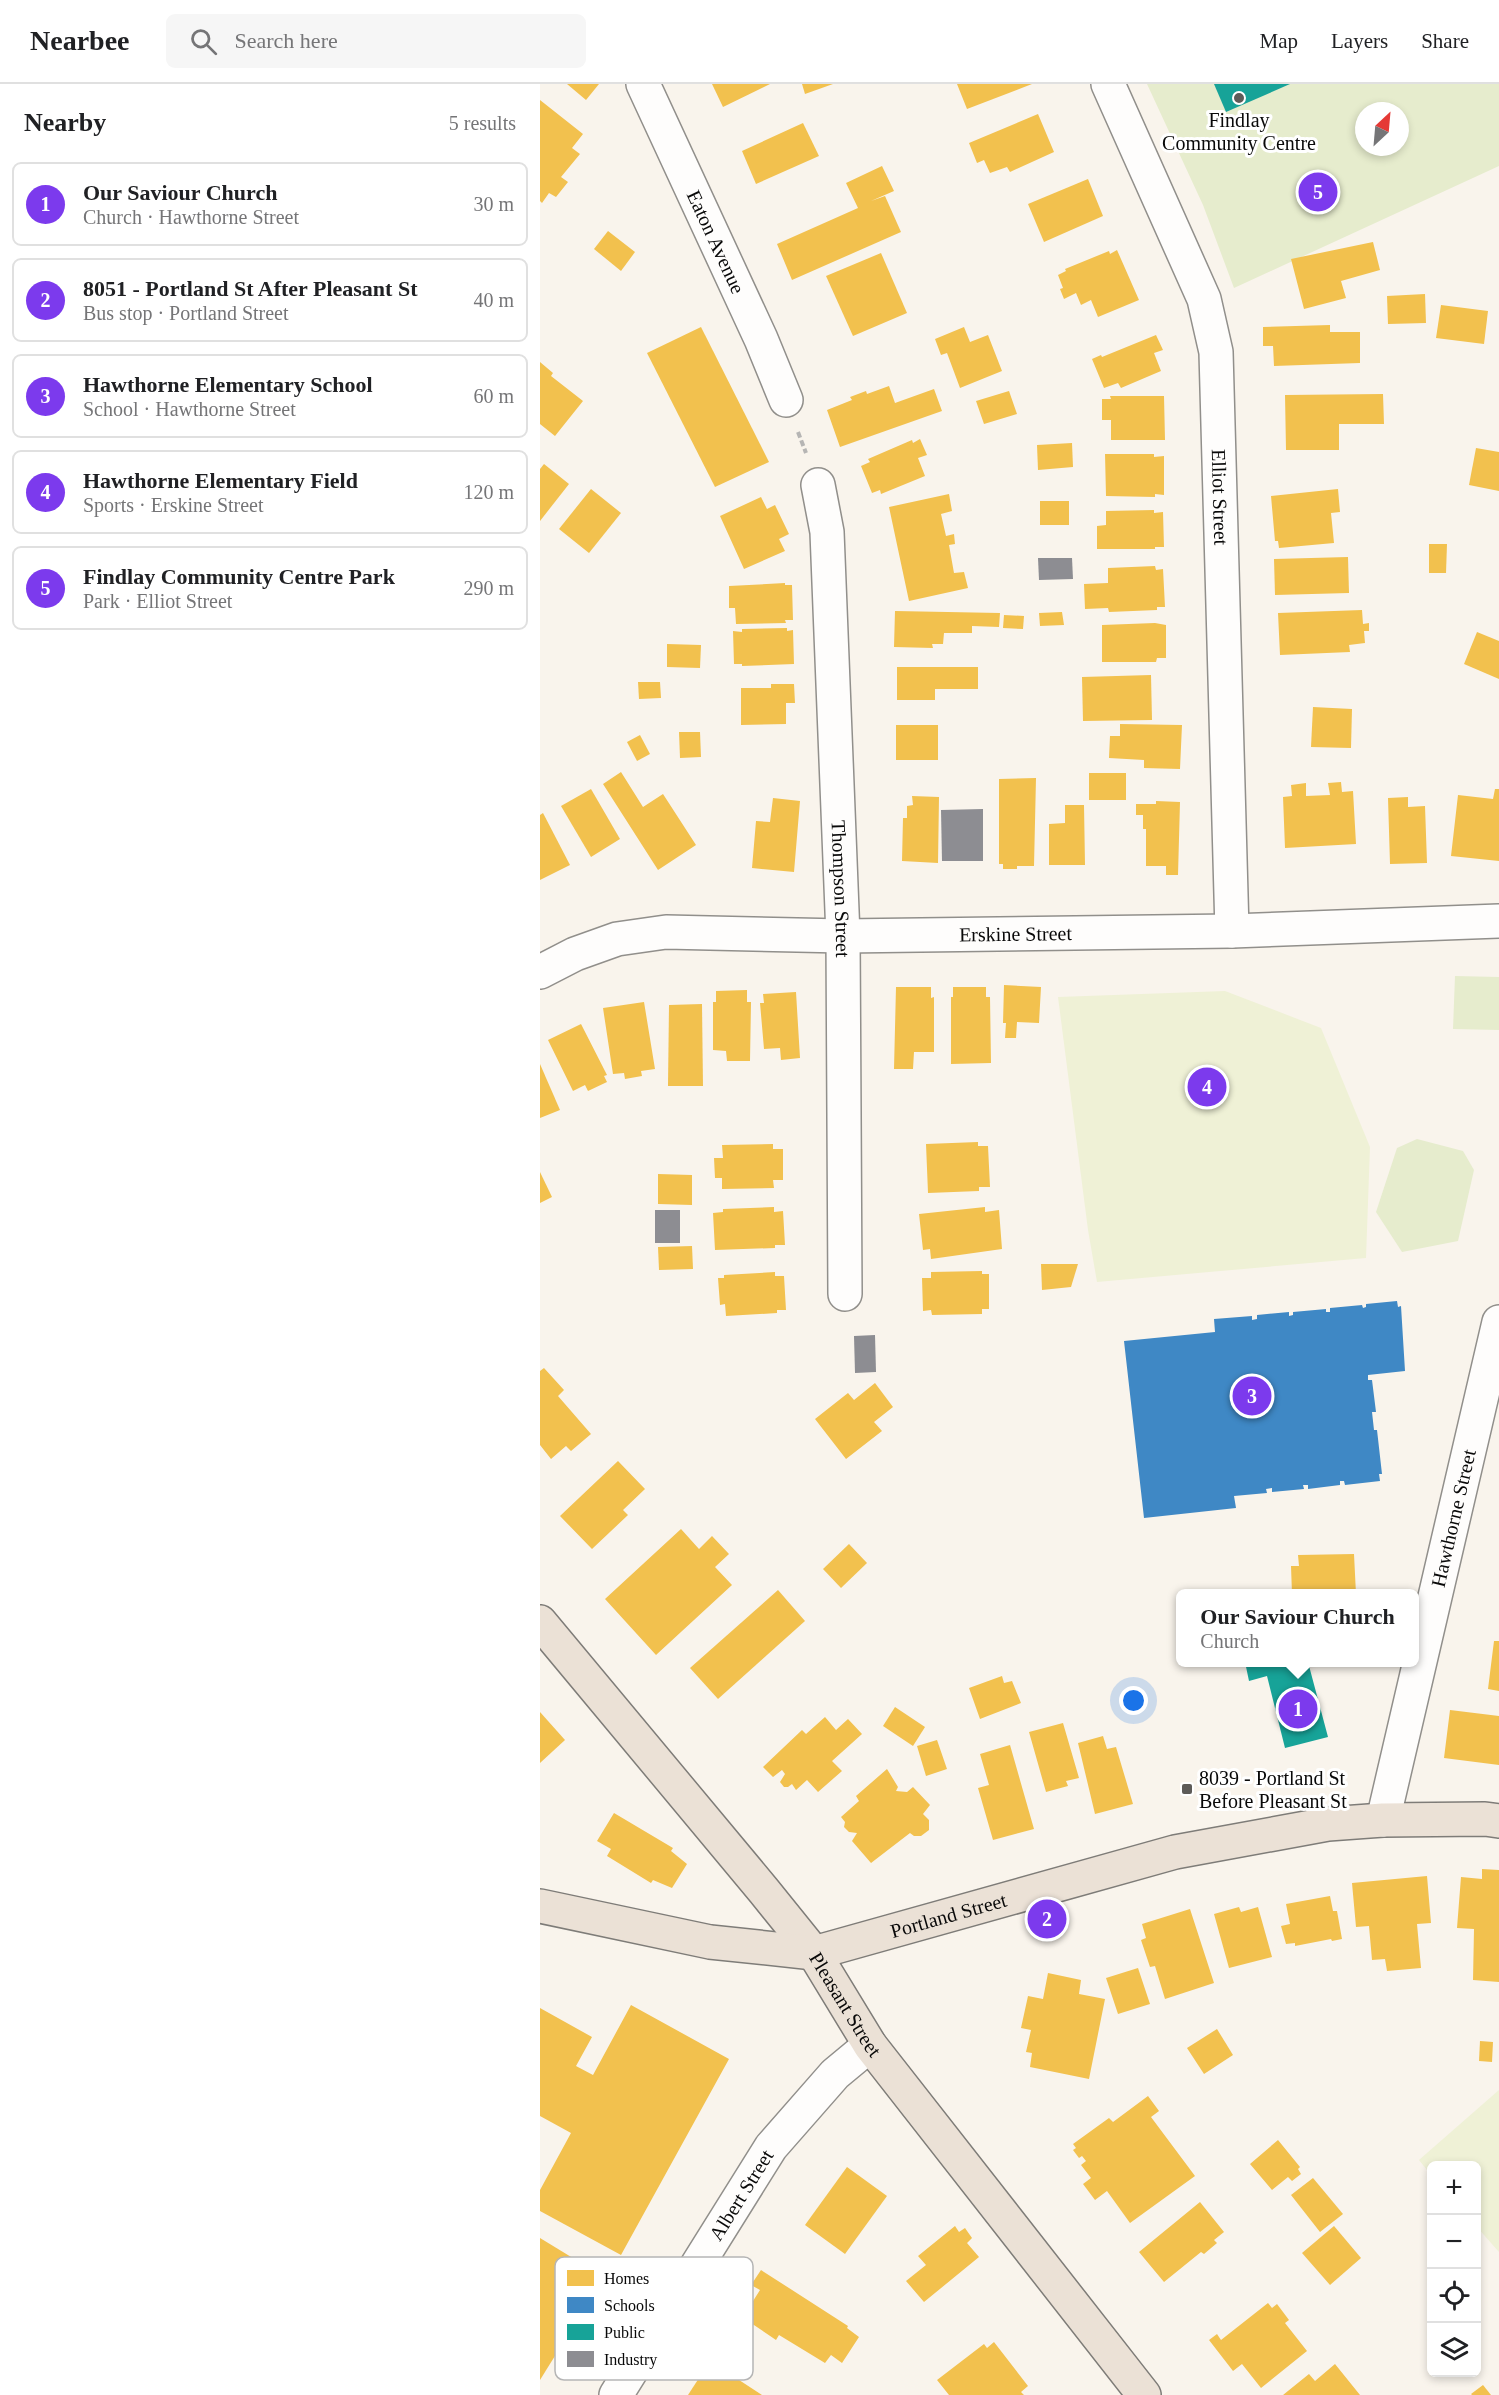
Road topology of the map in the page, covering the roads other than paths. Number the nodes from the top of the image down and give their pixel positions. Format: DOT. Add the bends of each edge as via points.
graph roads {
  1 [pos="643,84"];
  2 [pos="1108,84"];
  3 [pos="786,400"];
  4 [pos="818,485"];
  5 [pos="1499,921"];
  6 [pos="1232,931"];
  7 [pos="843,936"];
  8 [pos="540,972"];
  9 [pos="845,1294"];
  10 [pos="1499,1322"];
  11 [pos="540,1622"];
  12 [pos="1419,1661"];
  13 [pos="1418,1667"];
  14 [pos="1383,1820"];
  15 [pos="1499,1821"];
  16 [pos="540,1906"];
  17 [pos="814,1953"];
  18 [pos="870,2045"];
  19 [pos="702,2257"];
  20 [pos="625,2380"];
  21 [pos="616,2395"];
  22 [pos="1143,2395"];
  1 -- 3 [label="street, Eaton Avenue"];
  2 -- 6 [label="street, Elliot Street" via="1204,299 1216,352"];
  4 -- 7 [label="street, Thompson Street" via="827,532"];
  5 -- 6 [label="street, Erskine Street"];
  6 -- 7 [label="street, Erskine Street"];
  7 -- 8 [label="street, Erskine Street" via="666,932 617,939"];
  7 -- 9 [label="street, Thompson Street"];
  10 -- 12 [label="street, Hawthorne Street"];
  11 -- 17 [label="main road, Pleasant Street"];
  13 -- 14 [label="street, Hawthorne Street"];
  14 -- 15 [label="main road, Portland Street"];
  14 -- 17 [label="main road, Portland Street" via="1328,1824 1175,1852"];
  16 -- 17 [label="main road, Portland Street" via="710,1942"];
  17 -- 18 [label="main road, Pleasant Street"];
  18 -- 19 [label="street, Albert Street" via="835,2074 771,2147"];
  18 -- 22 [label="main road, Pleasant Street"];
  20 -- 21 [label="street, Albert Street"];
}
